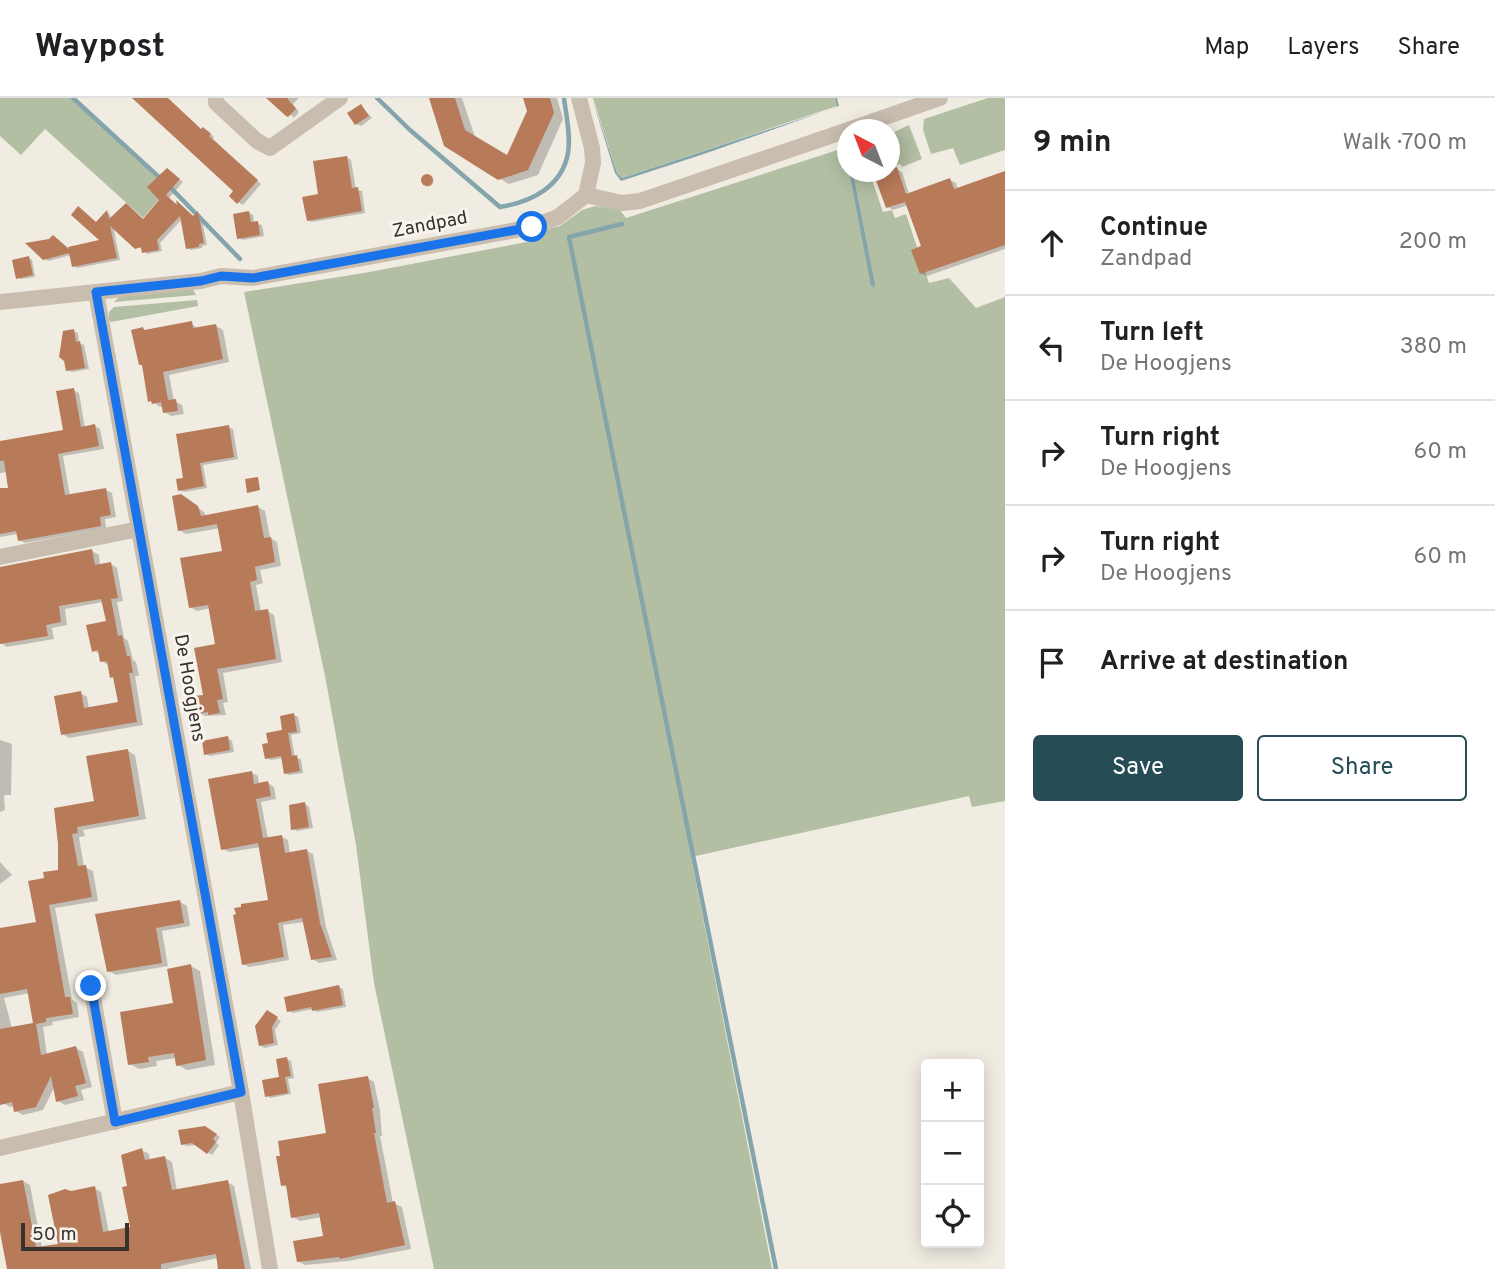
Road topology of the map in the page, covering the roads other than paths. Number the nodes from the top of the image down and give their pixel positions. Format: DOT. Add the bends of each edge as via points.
graph roads {
  1 [pos="216,98"];
  2 [pos="340,98"];
  3 [pos="579,98"];
  4 [pos="940,98"];
  5 [pos="880,119"];
  6 [pos="837,134"];
  7 [pos="586,195"];
  8 [pos="96,292"];
  9 [pos="0,302"];
  10 [pos="139,529"];
  11 [pos="0,557"];
  12 [pos="91,986"];
  13 [pos="241,1092"];
  14 [pos="115,1122"];
  15 [pos="0,1148"];
  16 [pos="270,1269"];
  1 -- 2 [label="street" via="257,141 270,148"];
  3 -- 7 [label="street" via="592,148"];
  4 -- 5 [label="street"];
  6 -- 7 [label="street" via="640,201"];
  7 -- 8 [label="street, Zandpad" via="558,217 532,227 253,278 221,276"];
  8 -- 9 [label="street, Zandpad"];
  8 -- 10 [label="street, De Hoogjens"];
  10 -- 11 [label="street"];
  10 -- 13 [label="street, De Hoogjens"];
  12 -- 14 [label="street"];
  13 -- 14 [label="street"];
  13 -- 16 [label="street, De Hoogjens"];
  14 -- 15 [label="street"];
}
